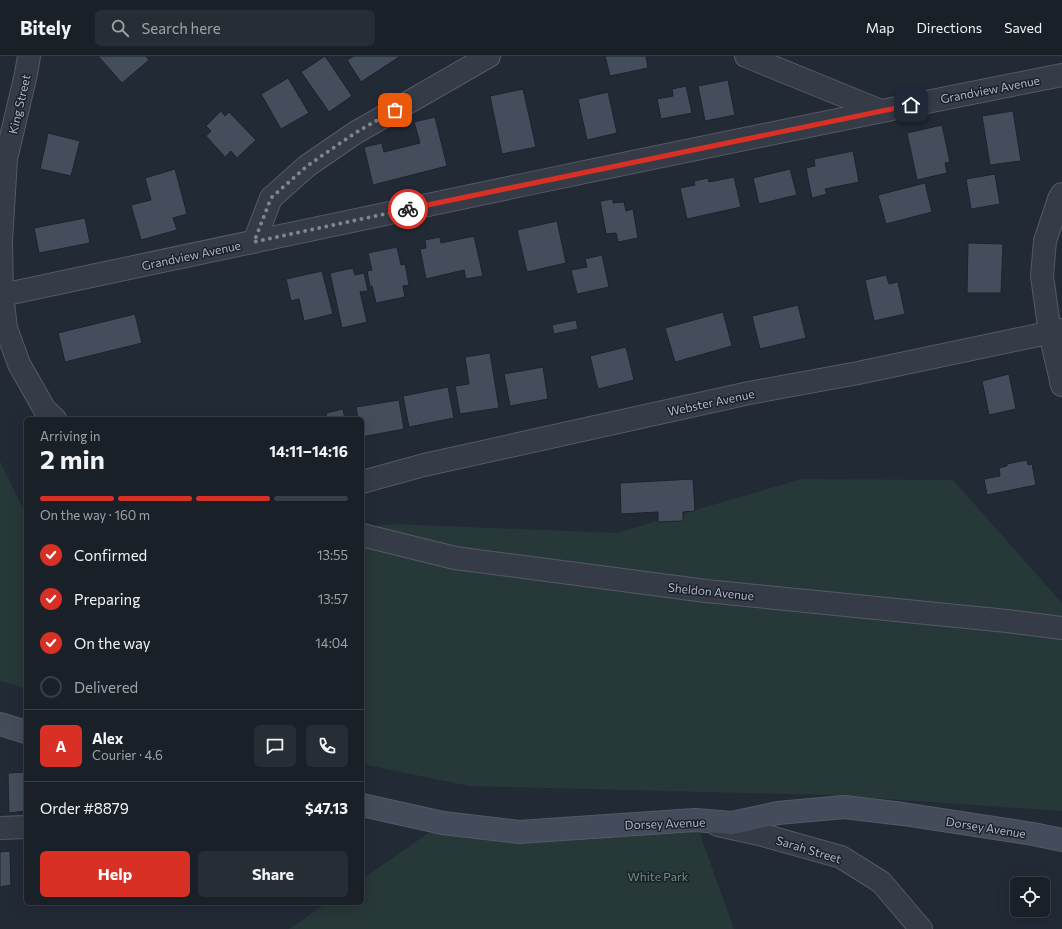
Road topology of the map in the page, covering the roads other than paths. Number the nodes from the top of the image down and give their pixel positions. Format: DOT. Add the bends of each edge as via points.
graph roads {
  1 [pos="44,56"];
  2 [pos="489,56"];
  3 [pos="746,56"];
  4 [pos="27,65"];
  5 [pos="1062,75"];
  6 [pos="881,111"];
  7 [pos="1062,194"];
  8 [pos="254,242"];
  9 [pos="2,295"];
  10 [pos="1056,332"];
  11 [pos="1062,385"];
  12 [pos="52,417"];
  13 [pos="364,481"];
  14 [pos="364,535"];
  15 [pos="1062,628"];
  16 [pos="0,724"];
  17 [pos="24,731"];
  18 [pos="364,806"];
  19 [pos="695,820"];
  20 [pos="24,827"];
  21 [pos="0,828"];
  22 [pos="1062,840"];
  23 [pos="921,929"];
  1 -- 4 [label="street"];
  2 -- 8 [label="street" via="355,133 307,166 271,198"];
  3 -- 6 [label="street"];
  4 -- 9 [label="street, King Street" via="6,159 1,241"];
  5 -- 6 [label="street, Grandview Avenue"];
  6 -- 8 [label="street, Grandview Avenue"];
  7 -- 10 [label="street" via="1045,241 1042,276"];
  8 -- 9 [label="street, Grandview Avenue"];
  9 -- 12 [label="street" via="6,328 19,364 45,410"];
  10 -- 11 [label="street"];
  10 -- 13 [label="street, Webster Avenue" via="749,393"];
  14 -- 15 [label="street, Sheldon Avenue" via="455,558 706,591"];
  16 -- 17 [label="street"];
  18 -- 19 [label="street, Dorsey Avenue" via="442,824 519,832"];
  19 -- 22 [label="street, Dorsey Avenue" via="732,823 778,813 844,807"];
  19 -- 23 [label="street, Sarah Street" via="759,834 841,857 881,882"];
  20 -- 21 [label="street"];
}
